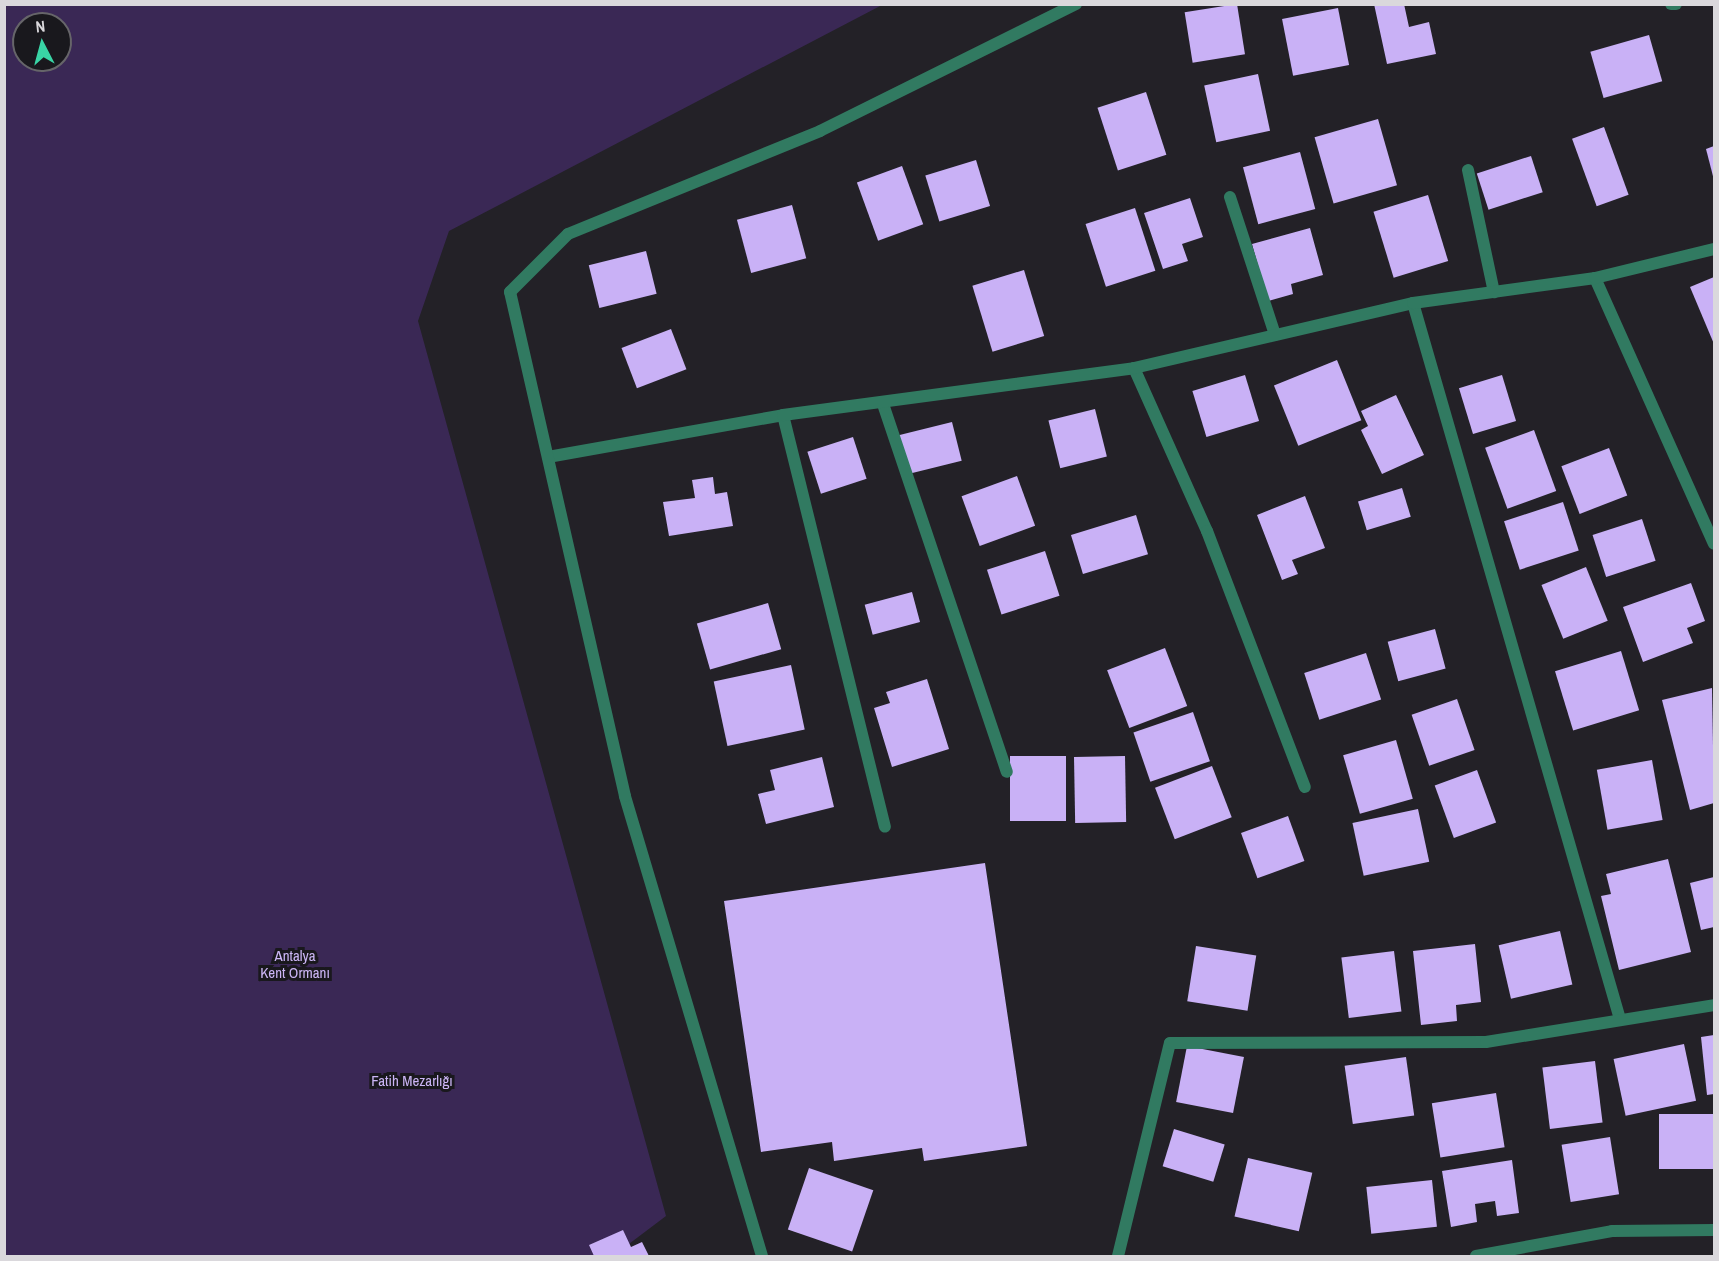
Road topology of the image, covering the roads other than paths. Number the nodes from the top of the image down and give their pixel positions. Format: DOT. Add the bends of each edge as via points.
graph roads {
  1 [pos="1076,4"];
  2 [pos="1671,4"];
  3 [pos="1676,4"];
  4 [pos="1468,170"];
  5 [pos="1230,197"];
  6 [pos="1714,249"];
  7 [pos="1595,278"];
  8 [pos="1494,292"];
  9 [pos="1413,303"];
  10 [pos="1275,335"];
  11 [pos="1134,368"];
  12 [pos="883,404"];
  13 [pos="783,415"];
  14 [pos="548,458"];
  15 [pos="1714,544"];
  16 [pos="1007,772"];
  17 [pos="1305,787"];
  18 [pos="885,827"];
  19 [pos="1714,1005"];
  20 [pos="1620,1019"];
  21 [pos="1714,1230"];
  22 [pos="762,1257"];
  23 [pos="1118,1257"];
  24 [pos="1476,1257"];
  1 -- 14 [label="street" via="820,131 568,234 510,292"];
  2 -- 3 [label="street"];
  4 -- 8 [label="street"];
  5 -- 10 [label="street"];
  6 -- 7 [label="street"];
  7 -- 8 [label="street"];
  7 -- 15 [label="street"];
  8 -- 9 [label="street"];
  9 -- 10 [label="street"];
  9 -- 20 [label="street"];
  10 -- 11 [label="street"];
  11 -- 12 [label="street"];
  11 -- 17 [label="street" via="1207,531"];
  12 -- 13 [label="street"];
  12 -- 16 [label="street"];
  13 -- 14 [label="street"];
  13 -- 18 [label="street"];
  14 -- 22 [label="street" via="625,796"];
  19 -- 20 [label="street"];
  20 -- 23 [label="street" via="1486,1042 1170,1043"];
  21 -- 24 [label="street" via="1612,1231"];
}
